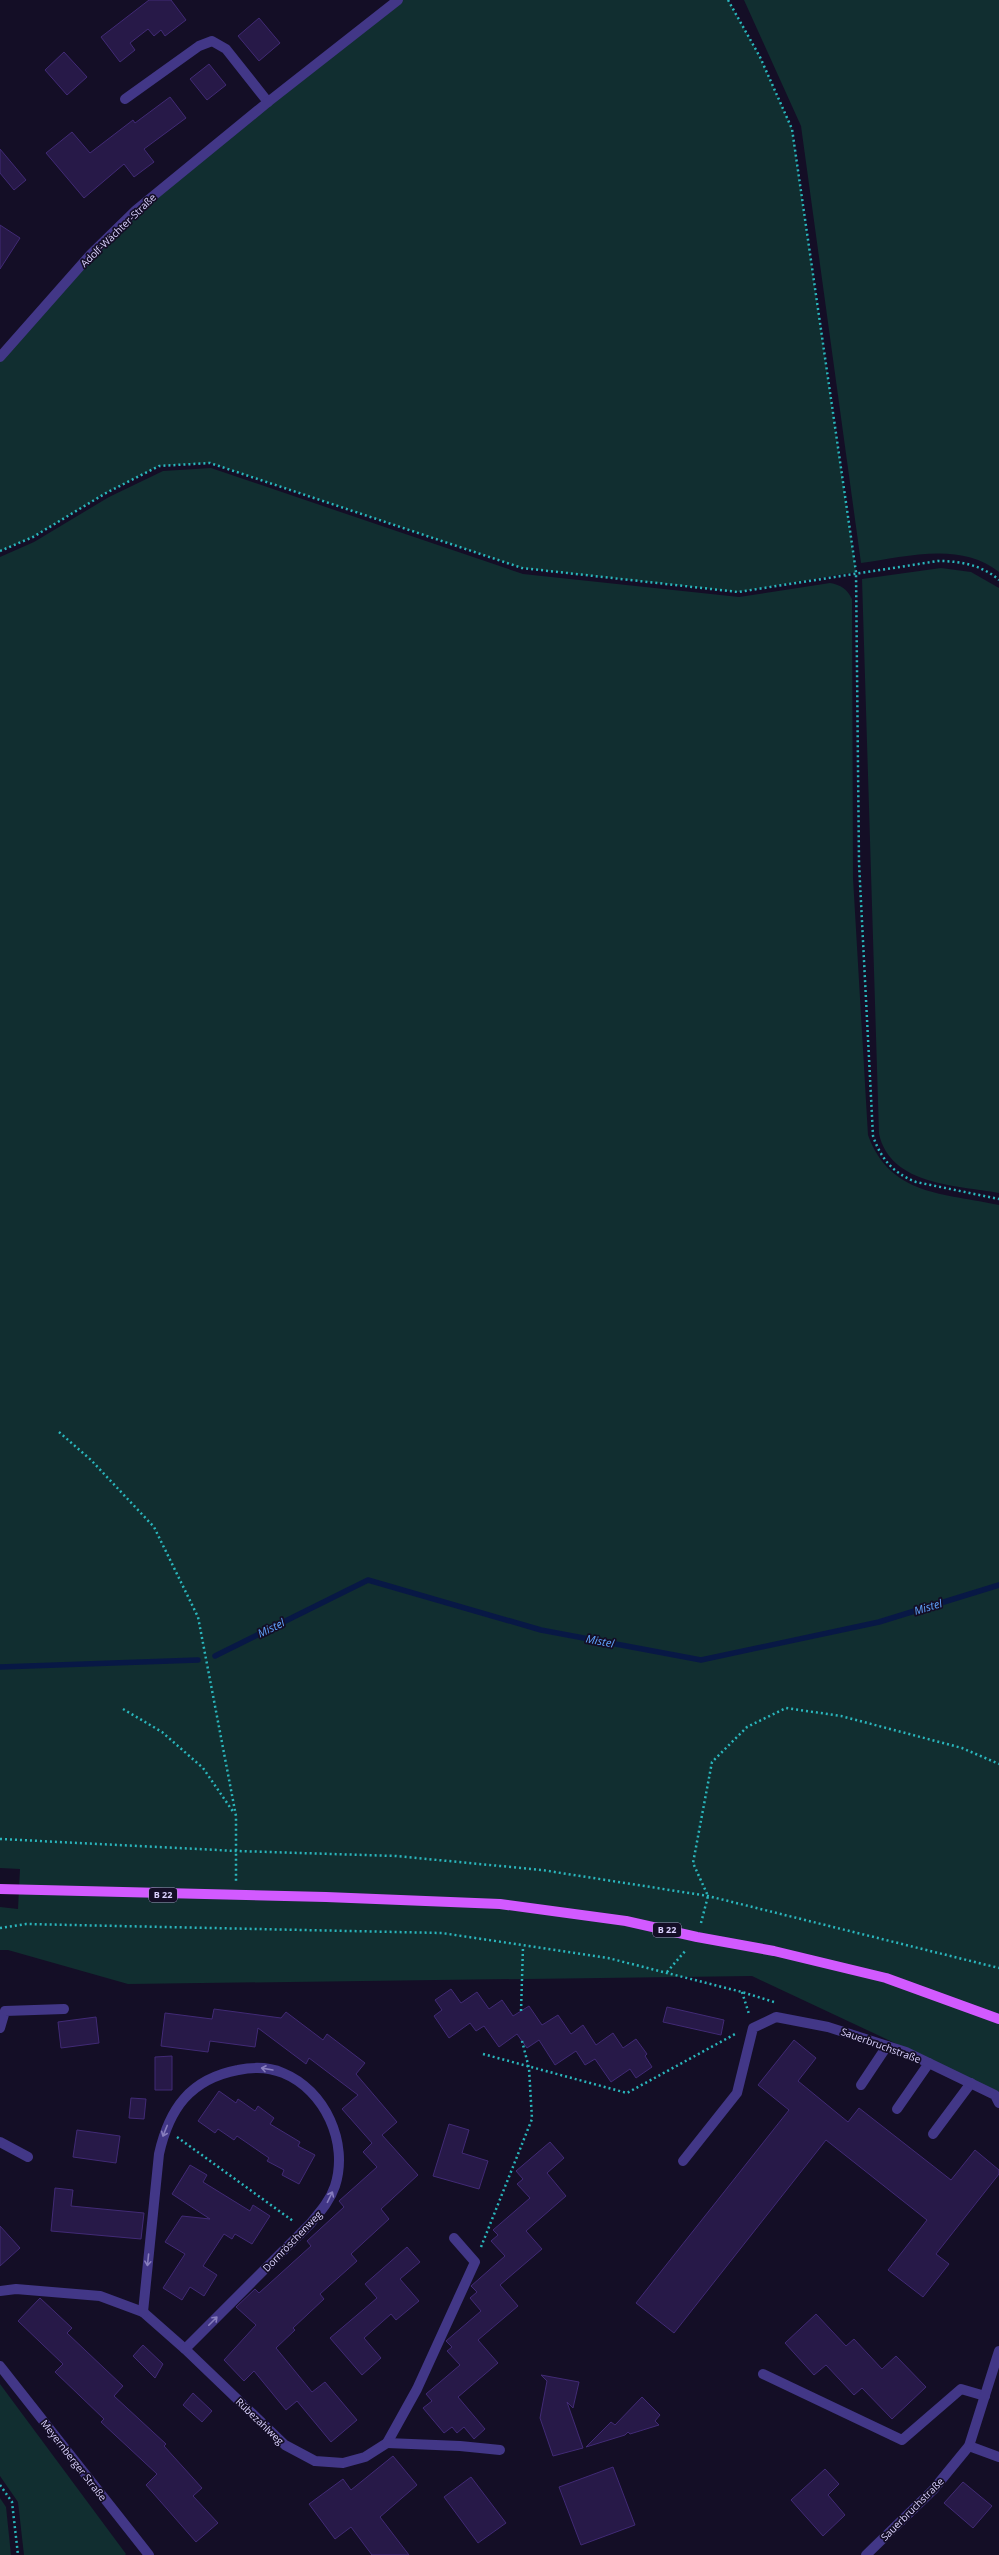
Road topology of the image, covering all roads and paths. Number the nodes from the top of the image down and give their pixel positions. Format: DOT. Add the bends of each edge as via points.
graph roads {
  1 [pos="398,0"];
  2 [pos="728,0"];
  3 [pos="125,99"];
  4 [pos="268,102"];
  5 [pos="0,357"];
  6 [pos="0,551"];
  7 [pos="856,572"];
  8 [pos="999,580"];
  9 [pos="999,1199"];
  10 [pos="59,1432"];
  11 [pos="123,1709"];
  12 [pos="999,1764"];
  13 [pos="236,1816"];
  14 [pos="0,1839"];
  15 [pos="237,1851"];
  16 [pos="0,1889"];
  17 [pos="235,1895"];
  18 [pos="708,1896"];
  19 [pos="0,1928"];
  20 [pos="697,1937"];
  21 [pos="523,1947"];
  22 [pos="999,1968"];
  23 [pos="667,1972"];
  24 [pos="742,1992"];
  25 [pos="780,2005"];
  26 [pos="64,2009"];
  27 [pos="521,2011"];
  28 [pos="999,2019"];
  29 [pos="0,2028"];
  30 [pos="753,2028"];
  31 [pos="522,2041"];
  32 [pos="887,2046"];
  33 [pos="483,2054"];
  34 [pos="929,2063"];
  35 [pos="529,2068"];
  36 [pos="971,2083"];
  37 [pos="862,2085"];
  38 [pos="999,2103"];
  39 [pos="897,2109"];
  40 [pos="166,2129"];
  41 [pos="933,2134"];
  42 [pos="0,2142"];
  43 [pos="28,2157"];
  44 [pos="682,2161"];
  45 [pos="305,2230"];
  46 [pos="454,2238"];
  47 [pos="475,2262"];
  48 [pos="0,2291"];
  49 [pos="143,2312"];
  50 [pos="185,2349"];
  51 [pos="999,2351"];
  52 [pos="0,2366"];
  53 [pos="763,2374"];
  54 [pos="985,2396"];
  55 [pos="387,2443"];
  56 [pos="969,2446"];
  57 [pos="500,2450"];
  58 [pos="999,2457"];
  59 [pos="0,2485"];
  60 [pos="18,2555"];
  61 [pos="149,2555"];
  62 [pos="866,2555"];
  1 -- 4 [label="street, Adolf-Wächter-Straße"];
  2 -- 7 [label="path" via="760,57 792,129"];
  3 -- 4 [label="street" via="199,46 212,41 226,49"];
  4 -- 5 [label="street, Adolf-Wächter-Straße" via="131,216 91,254"];
  6 -- 7 [label="path" via="33,537 106,493 159,466 210,463 522,568 738,592"];
  7 -- 8 [label="path" via="955,561 976,566"];
  7 -- 9 [label="path" via="859,863 873,1136 884,1159 893,1170 904,1177 916,1182"];
  10 -- 13 [label="path" via="91,1460 154,1527 198,1617"];
  11 -- 13 [label="path" via="162,1732 203,1768"];
  12 -- 18 [label="path" via="962,1748 841,1716 786,1708 747,1727 712,1762 693,1863"];
  13 -- 15 [label="path"];
  14 -- 15 [label="path"];
  15 -- 17 [label="path"];
  15 -- 18 [label="path" via="396,1856 476,1862"];
  16 -- 17 [label="main road, B 22"];
  17 -- 20 [label="main road, B 22" via="500,1904 626,1921"];
  18 -- 20 [label="path"];
  18 -- 22 [label="path"];
  19 -- 21 [label="path" via="26,1924 442,1933"];
  20 -- 23 [label="path"];
  20 -- 28 [label="main road, B 22" via="774,1950 886,1978"];
  21 -- 23 [label="path" via="608,1958"];
  21 -- 27 [label="path"];
  23 -- 24 [label="path"];
  24 -- 25 [label="path"];
  24 -- 30 [label="path"];
  26 -- 29 [label="street" via="5,2011"];
  30 -- 32 [label="street, Sauerbruchstraße" via="776,2017 828,2027"];
  30 -- 35 [label="path" via="729,2036 627,2093"];
  30 -- 44 [label="street" via="737,2092"];
  31 -- 35 [label="path"];
  32 -- 34 [label="street, Sauerbruchstraße"];
  32 -- 37 [label="street"];
  33 -- 35 [label="path"];
  34 -- 36 [label="street, Sauerbruchstraße"];
  34 -- 39 [label="street"];
  35 -- 47 [label="path" via="532,2119"];
  36 -- 38 [label="street, Sauerbruchstraße" via="995,2095"];
  36 -- 41 [label="street"];
  40 -- 45 [label="path"];
  45 -- 40 [label="street, Dornröschenweg, one-way" via="326,2206 335,2187 340,2151 336,2134 319,2101 302,2084 282,2073 263,2068 221,2074 198,2084 173,2113"];
  40 -- 49 [label="street, Dornröschenweg, one-way" via="159,2154"];
  42 -- 43 [label="street"];
  50 -- 45 [label="street, Dornröschenweg, one-way"];
  46 -- 47 [label="street"];
  47 -- 55 [label="street, Rübezahlweg" via="417,2389"];
  48 -- 49 [label="street, Rübezahlweg" via="16,2288 100,2296"];
  49 -- 50 [label="street, Rübezahlweg"];
  50 -- 55 [label="street, Rübezahlweg" via="285,2445 315,2461 343,2463 365,2457"];
  51 -- 54 [label="street, Sauerbruchstraße"];
  52 -- 61 [label="street, Meyernberger Straße"];
  53 -- 54 [label="street" via="902,2440 961,2389"];
  54 -- 56 [label="street, Sauerbruchstraße"];
  55 -- 57 [label="street"];
  56 -- 58 [label="street"];
  56 -- 62 [label="street, Sauerbruchstraße" via="933,2490"];
  59 -- 60 [label="path" via="12,2502"];
}
